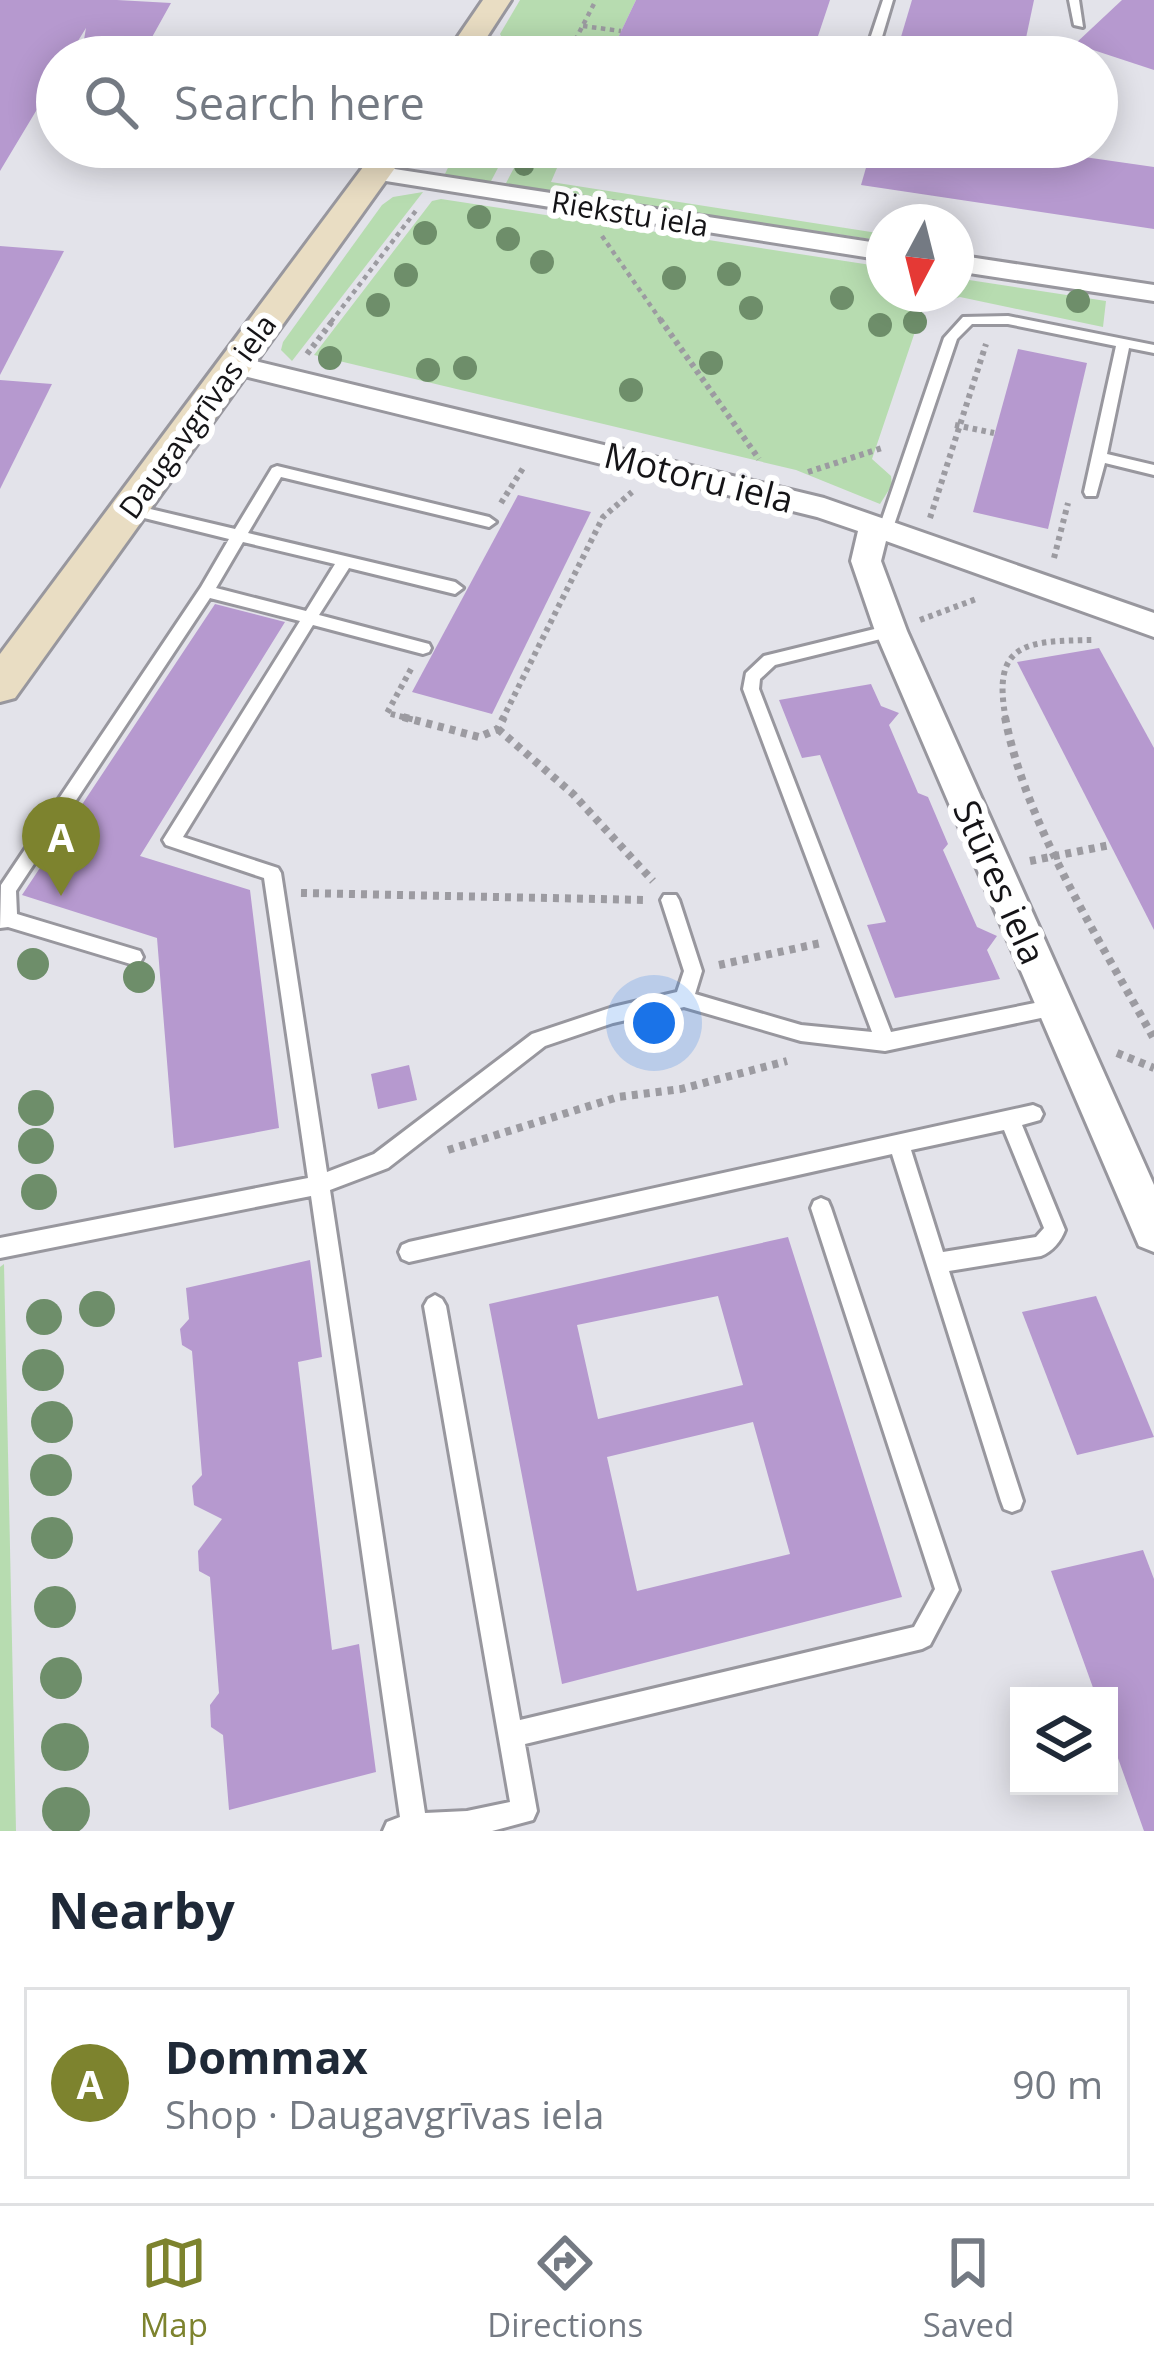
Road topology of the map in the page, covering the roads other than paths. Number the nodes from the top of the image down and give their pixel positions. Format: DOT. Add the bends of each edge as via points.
graph roads {
  1 [pos="497,0"];
  2 [pos="888,0"];
  3 [pos="1074,0"];
  4 [pos="1079,25"];
  5 [pos="473,36"];
  6 [pos="877,36"];
  7 [pos="379,168"];
  8 [pos="420,168"];
  9 [pos="866,248"];
  10 [pos="974,265"];
  11 [pos="1154,293"];
  12 [pos="1123,343"];
  13 [pos="1154,349"];
  14 [pos="234,365"];
  15 [pos="1099,457"];
  16 [pos="1154,470"];
  17 [pos="1091,492"];
  18 [pos="129,509"];
  19 [pos="489,522"];
  20 [pos="880,529"];
  21 [pos="240,534"];
  22 [pos="345,561"];
  23 [pos="455,588"];
  24 [pos="206,591"];
  25 [pos="309,618"];
  26 [pos="1154,625"];
  27 [pos="891,631"];
  28 [pos="422,648"];
  29 [pos="0,686"];
  30 [pos="670,900"];
  31 [pos="4,920"];
  32 [pos="134,957"];
  33 [pos="684,999"];
  34 [pos="1054,1007"];
  35 [pos="885,1042"];
  36 [pos="1034,1114"];
  37 [pos="1010,1120"];
  38 [pos="898,1144"];
  39 [pos="319,1185"];
  40 [pos="821,1208"];
  41 [pos="1154,1232"];
  42 [pos="0,1248"];
  43 [pos="409,1252"];
  44 [pos="937,1263"];
  45 [pos="436,1306"];
  46 [pos="1012,1501"];
  47 [pos="511,1735"];
  48 [pos="408,1829"];
  1 -- 5 [label="main road"];
  2 -- 6 [label="lane"];
  3 -- 4 [label="lane"];
  7 -- 14 [label="main road, Daugavgrīvas iela"];
  8 -- 9 [label="street, Riekstu iela" via="580,205"];
  10 -- 11 [label="street"];
  12 -- 13 [label="lane"];
  12 -- 15 [label="lane"];
  12 -- 20 [label="lane" via="968,320 951,338 921,436"];
  14 -- 18 [label="main road, Daugavgrīvas iela"];
  14 -- 20 [label="street, Motoru iela" via="668,468"];
  15 -- 16 [label="lane"];
  15 -- 17 [label="lane"];
  18 -- 21 [label="lane"];
  18 -- 29 [label="main road, Daugavgrīvas iela"];
  19 -- 21 [label="lane" via="277,471"];
  20 -- 26 [label="street, Motoru iela"];
  20 -- 27 [label="street, Stūres iela" via="866,561"];
  21 -- 22 [label="lane"];
  21 -- 24 [label="lane"];
  22 -- 23 [label="lane"];
  22 -- 25 [label="lane"];
  24 -- 25 [label="lane"];
  24 -- 31 [label="lane" via="8,890"];
  25 -- 28 [label="lane"];
  25 -- 39 [label="lane" via="172,840 272,873"];
  27 -- 34 [label="street, Stūres iela"];
  27 -- 35 [label="lane" via="770,661 752,677"];
  30 -- 33 [label="lane" via="693,971"];
  31 -- 32 [label="lane"];
  33 -- 35 [label="lane" via="843,1040"];
  33 -- 39 [label="lane" via="539,1040 381,1161"];
  34 -- 35 [label="lane"];
  34 -- 41 [label="street, Stūres iela"];
  36 -- 37 [label="lane"];
  37 -- 38 [label="lane"];
  37 -- 44 [label="lane" via="1055,1230 1041,1246"];
  38 -- 43 [label="lane"];
  38 -- 44 [label="lane"];
  39 -- 42 [label="lane"];
  39 -- 48 [label="lane"];
  40 -- 47 [label="lane" via="947,1590 922,1637"];
  44 -- 46 [label="lane"];
  45 -- 47 [label="lane"];
  47 -- 48 [label="lane" via="524,1811"];
}
